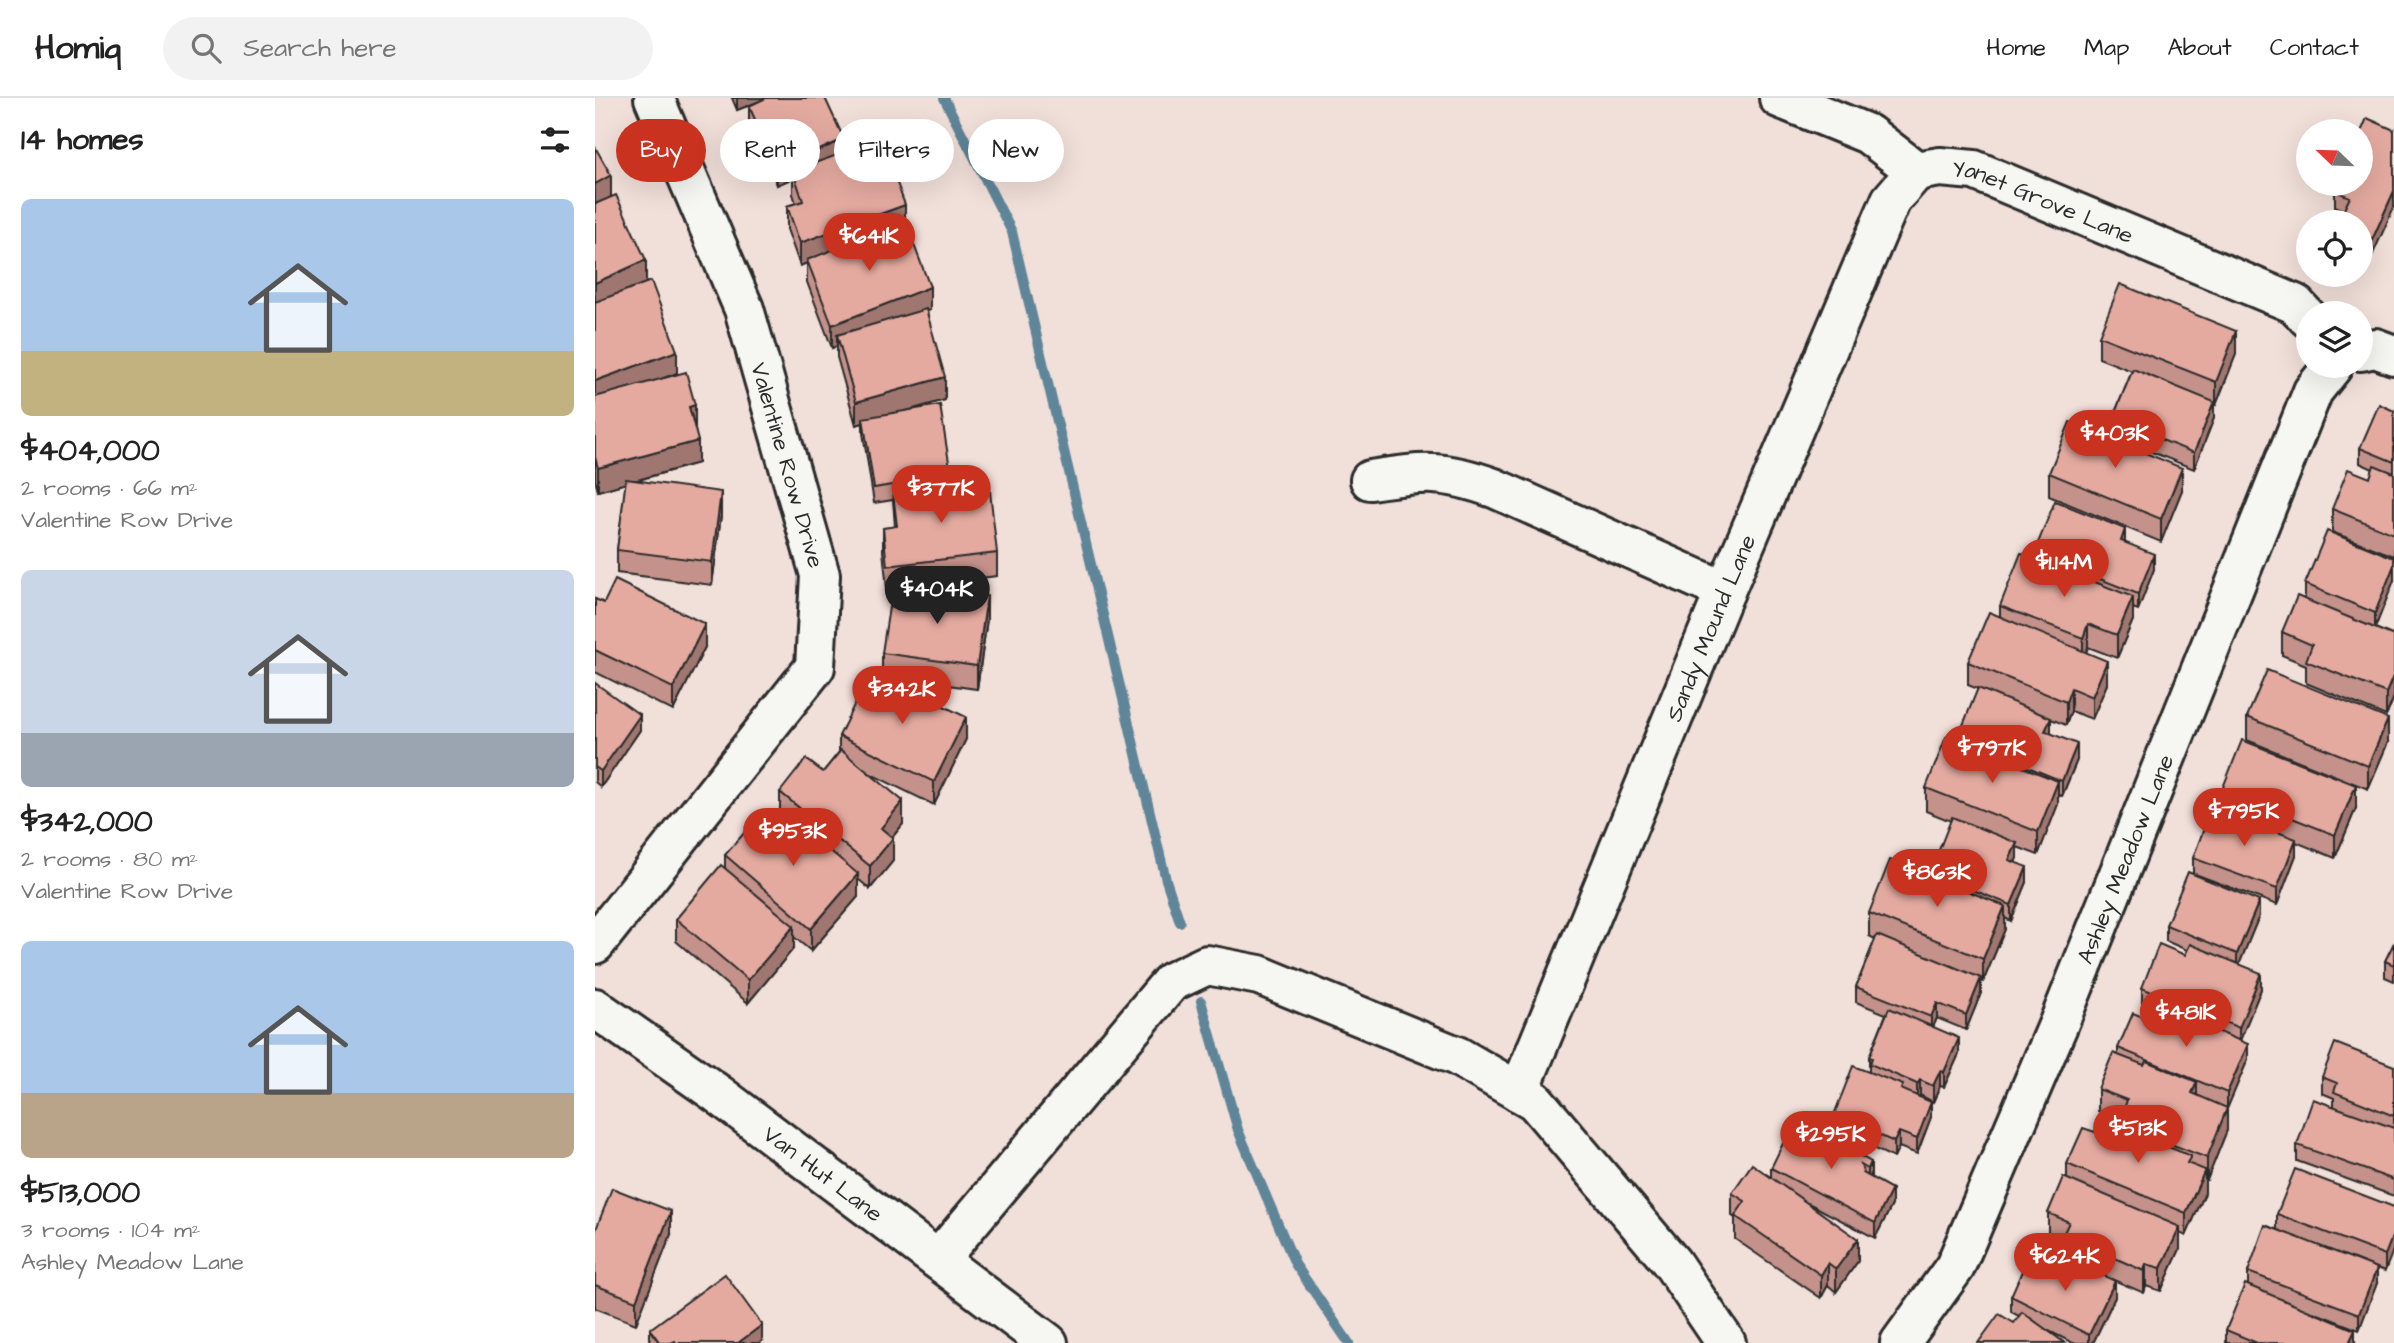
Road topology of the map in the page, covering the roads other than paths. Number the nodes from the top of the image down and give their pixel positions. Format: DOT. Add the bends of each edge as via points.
graph roads {
  1 [pos="654,98"];
  2 [pos="1779,98"];
  3 [pos="1916,171"];
  4 [pos="2296,305"];
  5 [pos="2373,348"];
  6 [pos="2394,355"];
  7 [pos="2323,378"];
  8 [pos="1370,480"];
  9 [pos="1725,591"];
  10 [pos="595,944"];
  11 [pos="595,1008"];
  12 [pos="1519,1092"];
  13 [pos="937,1260"];
  14 [pos="1048,1343"];
  15 [pos="1726,1343"];
  16 [pos="1900,1343"];
  1 -- 10 [label="street, Valentine Row Drive" via="744,309 820,575 815,667"];
  2 -- 3 [label="street" via="1868,134"];
  3 -- 4 [label="street, Yanet Grove Lane" via="1940,167 1974,170"];
  3 -- 9 [label="street, Sandy Mound Lane" via="1891,200"];
  5 -- 6 [label="street"];
  7 -- 16 [label="street, Ashley Meadow Lane" via="2313,391 2064,1010 1955,1267"];
  8 -- 9 [label="street" via="1421,472 1455,474"];
  9 -- 12 [label="street, Sandy Mound Lane"];
  11 -- 13 [label="street, Van Hut Lane" via="718,1094"];
  12 -- 13 [label="street" via="1457,1056 1284,985 1207,965 1171,982"];
  12 -- 15 [label="street" via="1535,1101 1672,1263"];
  13 -- 14 [label="street, Van Hut Lane"];
}
